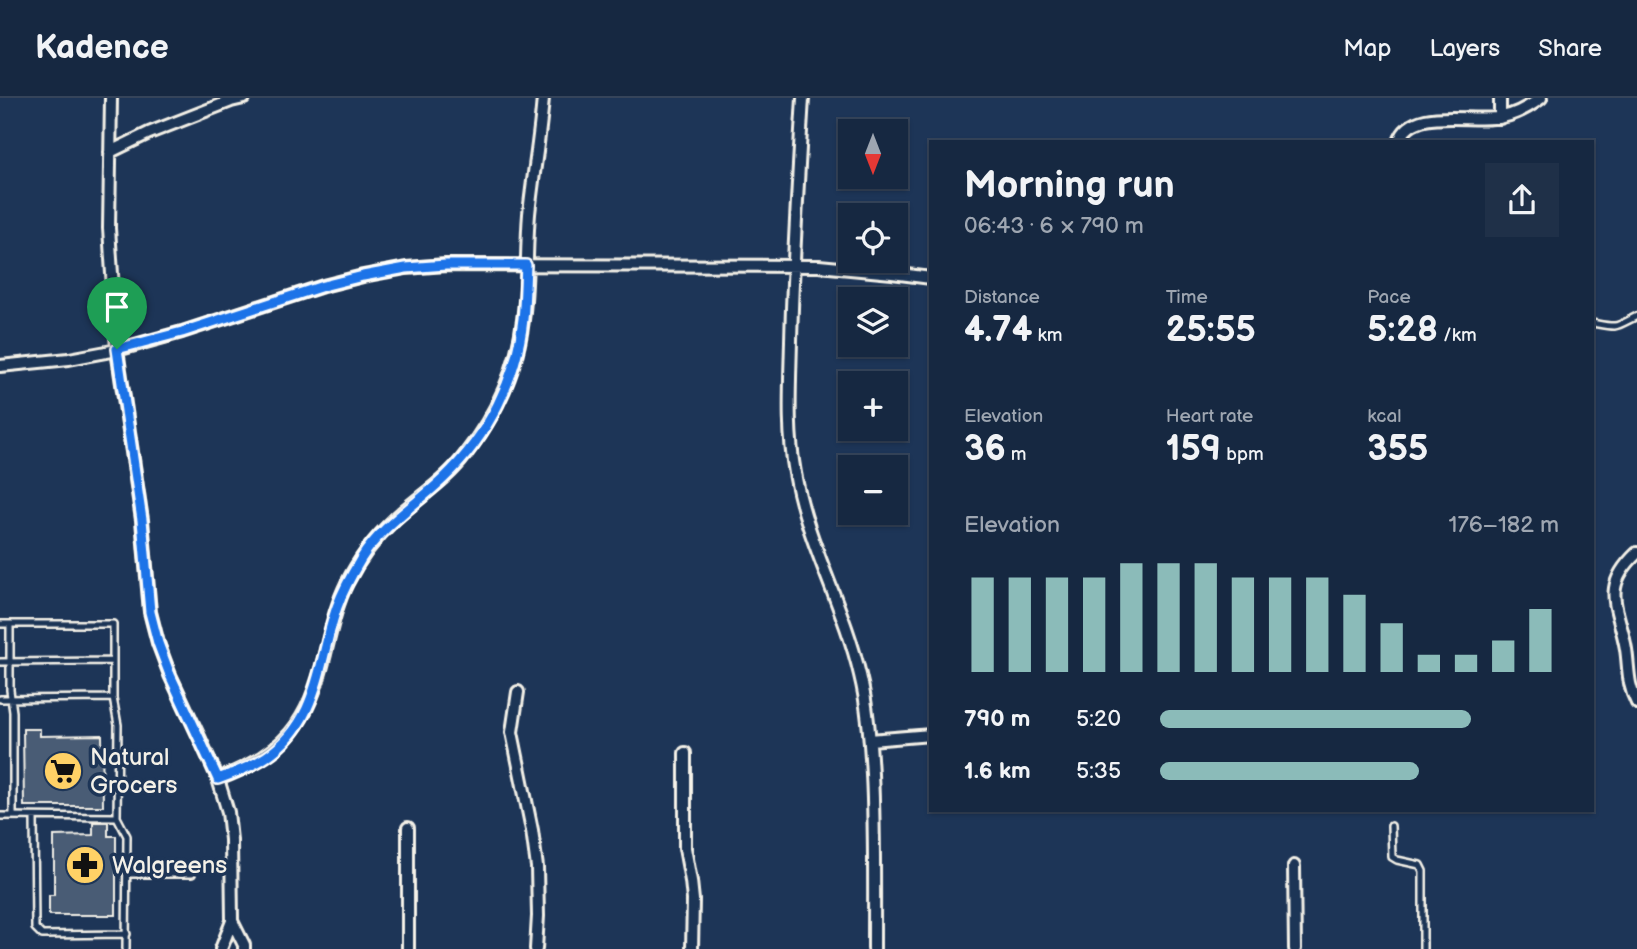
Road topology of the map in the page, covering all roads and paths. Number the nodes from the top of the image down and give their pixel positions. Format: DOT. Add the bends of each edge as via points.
graph roads {
  1 [pos="111,98"];
  2 [pos="244,98"];
  3 [pos="543,98"];
  4 [pos="803,98"];
  5 [pos="1500,98"];
  6 [pos="1541,98"];
  7 [pos="1500,118"];
  8 [pos="1400,140"];
  9 [pos="110,152"];
  10 [pos="526,265"];
  11 [pos="793,266"];
  12 [pos="929,278"];
  13 [pos="1637,316"];
  14 [pos="1594,323"];
  15 [pos="117,349"];
  16 [pos="0,366"];
  17 [pos="1637,553"];
  18 [pos="0,624"];
  19 [pos="10,624"];
  20 [pos="113,661"];
  21 [pos="0,662"];
  22 [pos="10,662"];
  23 [pos="518,692"];
  24 [pos="113,698"];
  25 [pos="0,699"];
  26 [pos="11,699"];
  27 [pos="1637,703"];
  28 [pos="929,735"];
  29 [pos="870,740"];
  30 [pos="685,753"];
  31 [pos="218,779"];
  32 [pos="0,816"];
  33 [pos="13,816"];
  34 [pos="34,817"];
  35 [pos="117,817"];
  36 [pos="1391,827"];
  37 [pos="408,828"];
  38 [pos="1294,866"];
  39 [pos="127,874"];
  40 [pos="192,874"];
  41 [pos="232,922"];
  42 [pos="127,934"];
  43 [pos="126,949"];
  44 [pos="221,949"];
  45 [pos="244,949"];
  46 [pos="408,949"];
  47 [pos="536,949"];
  48 [pos="692,949"];
  49 [pos="874,949"];
  50 [pos="1295,949"];
  51 [pos="1423,949"];
  1 -- 9 [label="street"];
  2 -- 9 [label="street"];
  3 -- 10 [label="street"];
  4 -- 11 [label="street"];
  5 -- 7 [label="street"];
  6 -- 7 [label="street"];
  7 -- 8 [label="street" via="1424,119 1408,126"];
  9 -- 15 [label="street" via="109,228"];
  10 -- 11 [label="street"];
  10 -- 15 [label="street" via="446,265 363,276"];
  10 -- 31 [label="street" via="519,347 494,414 464,457 396,518 363,556 337,606 311,701 289,736 268,755"];
  11 -- 12 [label="street"];
  11 -- 29 [label="street" via="790,405 795,474 853,648"];
  13 -- 14 [label="lane" via="1612,327"];
  15 -- 16 [label="street"];
  15 -- 31 [label="street" via="142,520 150,612 170,675"];
  17 -- 27 [label="street" via="1621,570 1614,595 1626,646 1628,680"];
  18 -- 19 [label="lane"];
  19 -- 20 [label="lane" via="113,624"];
  19 -- 22 [label="lane"];
  20 -- 22 [label="lane"];
  20 -- 24 [label="lane"];
  21 -- 22 [label="lane"];
  22 -- 26 [label="lane"];
  23 -- 47 [label="street" via="512,732 537,867"];
  24 -- 26 [label="lane"];
  24 -- 35 [label="lane" via="118,725"];
  25 -- 26 [label="lane"];
  26 -- 33 [label="lane"];
  28 -- 29 [label="street"];
  29 -- 49 [label="street"];
  30 -- 48 [label="street"];
  31 -- 41 [label="street" via="231,840"];
  32 -- 33 [label="lane"];
  33 -- 34 [label="lane"];
  34 -- 35 [label="lane"];
  34 -- 42 [label="lane" via="35,928 42,935"];
  35 -- 39 [label="lane" via="127,836"];
  36 -- 51 [label="lane" via="1392,857 1423,870"];
  37 -- 46 [label="street"];
  38 -- 50 [label="street"];
  39 -- 40 [label="lane"];
  39 -- 42 [label="lane"];
  41 -- 44 [label="street"];
  41 -- 45 [label="street"];
  42 -- 43 [label="lane"];
}
